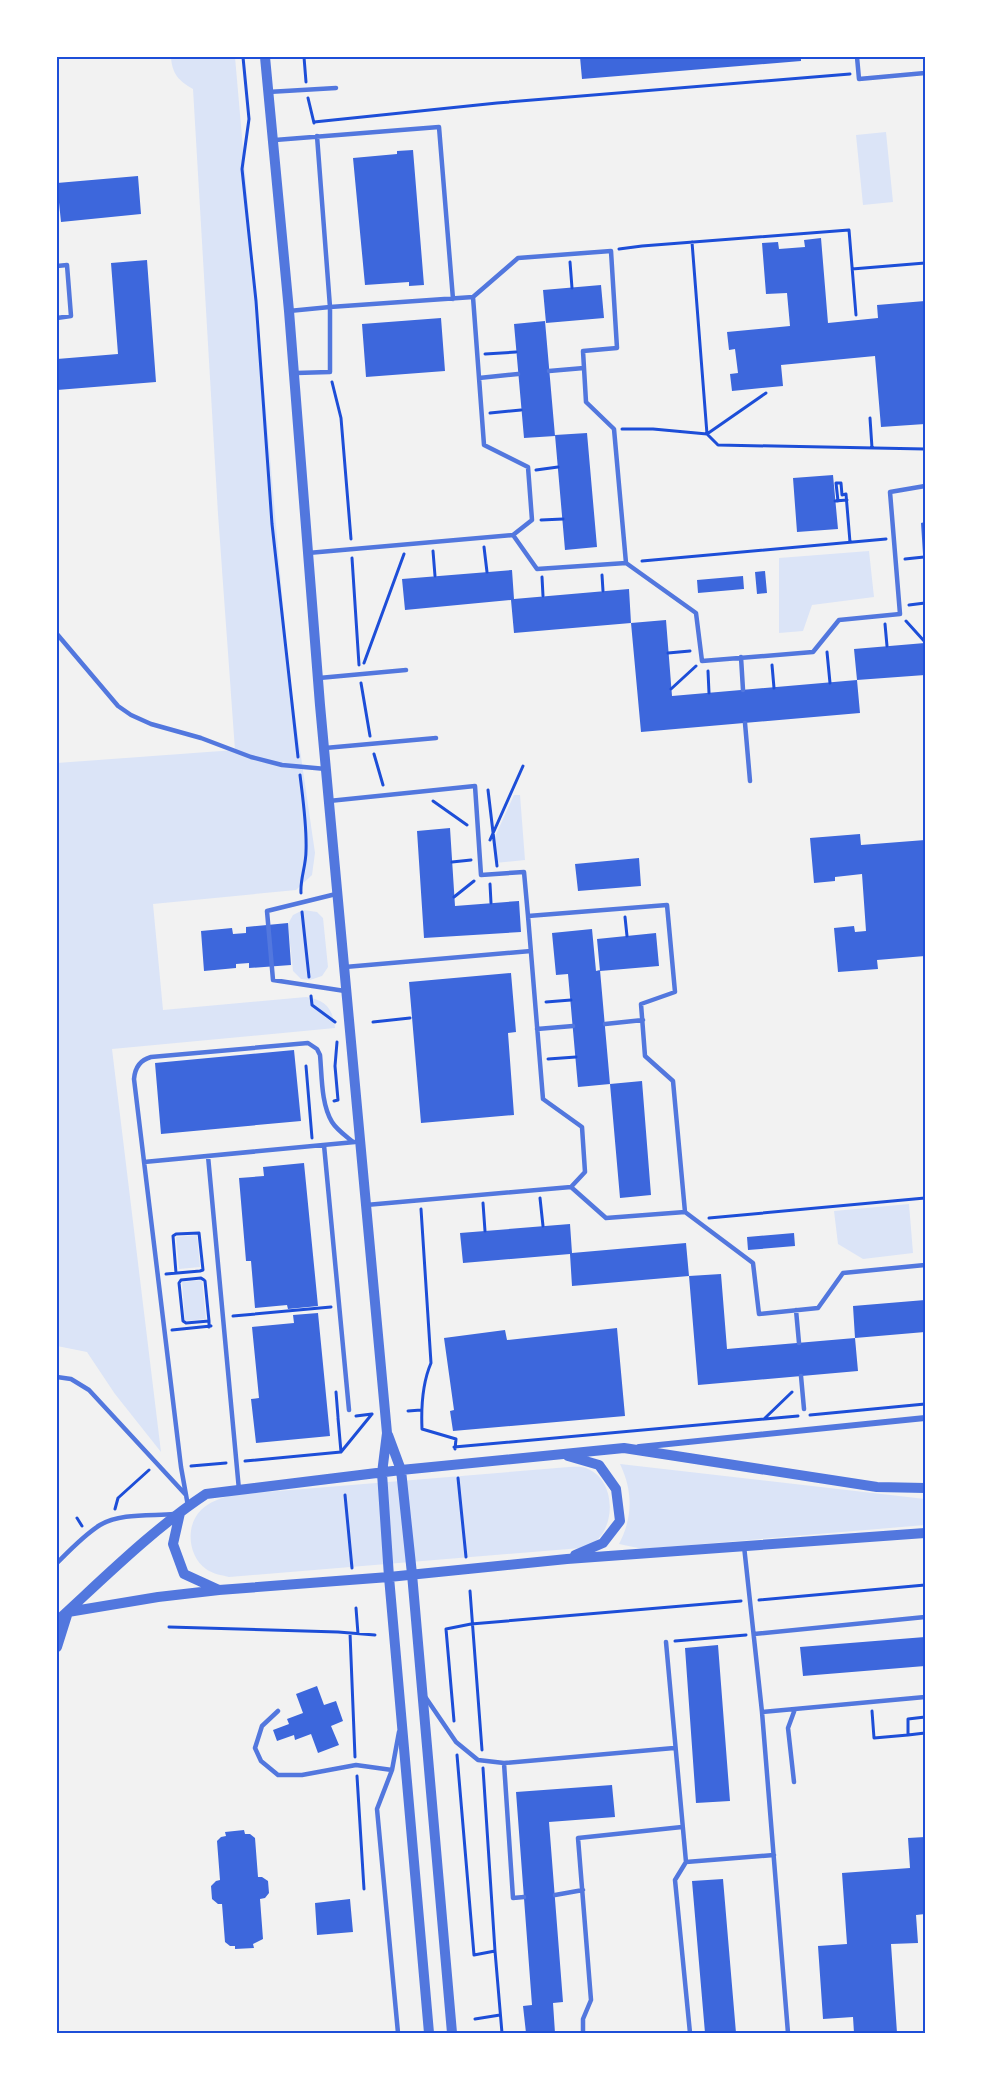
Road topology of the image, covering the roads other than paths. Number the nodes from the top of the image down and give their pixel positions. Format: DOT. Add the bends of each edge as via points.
graph roads {
  1 [pos="265,57"];
  2 [pos="857,57"];
  3 [pos="925,73"];
  4 [pos="336,88"];
  5 [pos="268,92"];
  6 [pos="317,136"];
  7 [pos="272,140"];
  8 [pos="57,266"];
  9 [pos="473,297"];
  10 [pos="453,299"];
  11 [pos="330,307"];
  12 [pos="289,311"];
  13 [pos="57,318"];
  14 [pos="584,368"];
  15 [pos="549,371"];
  16 [pos="293,373"];
  17 [pos="518,374"];
  18 [pos="479,378"];
  19 [pos="925,486"];
  20 [pos="513,535"];
  21 [pos="308,554"];
  22 [pos="626,563"];
  23 [pos="57,634"];
  24 [pos="741,657"];
  25 [pos="406,670"];
  26 [pos="318,678"];
  27 [pos="743,690"];
  28 [pos="745,723"];
  29 [pos="436,738"];
  30 [pos="325,748"];
  31 [pos="326,769"];
  32 [pos="750,781"];
  33 [pos="329,801"];
  34 [pos="339,894"];
  35 [pos="528,916"];
  36 [pos="531,951"];
  37 [pos="345,967"];
  38 [pos="347,992"];
  39 [pos="642,1020"];
  40 [pos="604,1024"];
  41 [pos="573,1026"];
  42 [pos="537,1029"];
  43 [pos="357,1142"];
  44 [pos="324,1145"];
  45 [pos="208,1156"];
  46 [pos="144,1162"];
  47 [pos="571,1187"];
  48 [pos="366,1206"];
  49 [pos="685,1212"];
  50 [pos="925,1265"];
  51 [pos="796,1310"];
  52 [pos="799,1343"];
  53 [pos="801,1376"];
  54 [pos="57,1377"];
  55 [pos="804,1408"];
  56 [pos="349,1410"];
  57 [pos="925,1418"];
  58 [pos="387,1433"];
  59 [pos="624,1448"];
  60 [pos="560,1454"];
  61 [pos="401,1470"];
  62 [pos="382,1473"];
  63 [pos="925,1488"];
  64 [pos="238,1490"];
  65 [pos="185,1505"];
  66 [pos="925,1533"];
  67 [pos="744,1546"];
  68 [pos="567,1559"];
  69 [pos="57,1563"];
  70 [pos="412,1574"];
  71 [pos="389,1577"];
  72 [pos="219,1590"];
  73 [pos="68,1612"];
  74 [pos="925,1617"];
  75 [pos="57,1621"];
  76 [pos="754,1634"];
  77 [pos="666,1642"];
  78 [pos="57,1647"];
  79 [pos="423,1692"];
  80 [pos="925,1697"];
  81 [pos="795,1709"];
  82 [pos="278,1711"];
  83 [pos="762,1712"];
  84 [pos="401,1718"];
  85 [pos="674,1748"];
  86 [pos="504,1763"];
  87 [pos="392,1770"];
  88 [pos="794,1782"];
  89 [pos="682,1827"];
  90 [pos="774,1855"];
  91 [pos="686,1862"];
  92 [pos="583,1890"];
  93 [pos="555,1895"];
  94 [pos="524,1897"];
  95 [pos="398,2033"];
  96 [pos="429,2033"];
  97 [pos="452,2033"];
  98 [pos="583,2033"];
  99 [pos="690,2033"];
  100 [pos="788,2033"];
  1 -- 5 [label="street"];
  2 -- 3 [label="lane" via="859,79"];
  4 -- 5 [label="lane"];
  5 -- 7 [label="street"];
  6 -- 7 [label="lane"];
  6 -- 10 [label="lane" via="439,127"];
  6 -- 11 [label="lane"];
  7 -- 12 [label="street"];
  8 -- 13 [label="lane" via="67,265 71,316"];
  9 -- 10 [label="lane"];
  9 -- 14 [label="lane" via="518,258 611,251 617,348 583,351"];
  9 -- 18 [label="lane"];
  10 -- 11 [label="lane"];
  11 -- 12 [label="lane"];
  11 -- 16 [label="lane" via="330,372"];
  12 -- 16 [label="street"];
  14 -- 15 [label="lane"];
  14 -- 22 [label="lane" via="586,402 614,429"];
  16 -- 21 [label="street"];
  17 -- 18 [label="lane"];
  18 -- 20 [label="lane" via="484,445 528,467 532,520"];
  19 -- 24 [label="lane" via="890,492 900,614 839,620 813,652"];
  20 -- 21 [label="lane"];
  20 -- 22 [label="lane" via="537,569"];
  21 -- 26 [label="street"];
  22 -- 24 [label="lane" via="696,614 704,660"];
  23 -- 31 [label="lane" via="131,716 251,757 282,765"];
  24 -- 27 [label="lane"];
  25 -- 26 [label="lane"];
  26 -- 30 [label="street"];
  28 -- 32 [label="lane"];
  29 -- 30 [label="lane"];
  30 -- 31 [label="street"];
  31 -- 33 [label="street"];
  33 -- 34 [label="street"];
  33 -- 35 [label="lane" via="475,786 481,875 524,872"];
  34 -- 37 [label="street"];
  34 -- 38 [label="lane" via="267,911 273,980"];
  35 -- 36 [label="lane"];
  35 -- 39 [label="lane" via="667,905 675,992 641,1004"];
  36 -- 37 [label="lane"];
  36 -- 42 [label="lane"];
  37 -- 38 [label="street"];
  38 -- 43 [label="street"];
  39 -- 40 [label="lane"];
  39 -- 49 [label="lane" via="645,1056 673,1081"];
  41 -- 42 [label="lane"];
  42 -- 47 [label="lane" via="543,1099 582,1127 585,1172"];
  43 -- 44 [label="lane"];
  43 -- 46 [label="lane" via="330,1117 320,1055 308,1043 151,1056 136,1066 134,1078"];
  43 -- 48 [label="street"];
  44 -- 45 [label="lane"];
  44 -- 56 [label="lane"];
  45 -- 46 [label="lane"];
  45 -- 64 [label="lane"];
  46 -- 65 [label="lane"];
  47 -- 48 [label="lane"];
  47 -- 49 [label="lane" via="606,1218"];
  48 -- 58 [label="street"];
  49 -- 51 [label="lane" via="753,1263 759,1314"];
  50 -- 51 [label="lane" via="843,1273 818,1308"];
  51 -- 52 [label="lane"];
  53 -- 55 [label="lane"];
  54 -- 65 [label="lane" via="77,1382 88,1390 157,1464"];
  57 -- 59 [label="street"];
  58 -- 61 [label="street"];
  58 -- 62 [label="street"];
  59 -- 60 [label="street"];
  59 -- 63 [label="street" via="878,1487"];
  60 -- 61 [label="street"];
  60 -- 68 [label="street" via="599,1465 616,1489 620,1521 603,1543"];
  61 -- 62 [label="street"];
  61 -- 70 [label="street"];
  62 -- 64 [label="street"];
  62 -- 71 [label="street"];
  64 -- 65 [label="street" via="206,1494"];
  65 -- 69 [label="lane" via="99,1526"];
  65 -- 72 [label="street" via="173,1544 184,1574"];
  65 -- 73 [label="street"];
  66 -- 67 [label="street"];
  67 -- 68 [label="street"];
  67 -- 76 [label="lane"];
  68 -- 70 [label="street"];
  70 -- 71 [label="street"];
  70 -- 79 [label="street"];
  71 -- 72 [label="street"];
  71 -- 84 [label="street"];
  72 -- 73 [label="street"];
  73 -- 75 [label="street"];
  73 -- 78 [label="street"];
  74 -- 76 [label="lane"];
  76 -- 83 [label="lane"];
  77 -- 85 [label="lane"];
  79 -- 86 [label="lane" via="456,1742 478,1760"];
  79 -- 97 [label="street"];
  80 -- 81 [label="lane"];
  81 -- 83 [label="lane"];
  81 -- 88 [label="lane" via="788,1728"];
  82 -- 87 [label="lane" via="262,1726 255,1748 261,1761 278,1775 302,1775 356,1765"];
  83 -- 90 [label="lane"];
  84 -- 87 [label="lane"];
  84 -- 96 [label="street"];
  85 -- 86 [label="lane"];
  85 -- 89 [label="lane"];
  86 -- 94 [label="lane" via="513,1898"];
  87 -- 95 [label="lane" via="377,1809"];
  89 -- 91 [label="lane"];
  89 -- 92 [label="lane" via="578,1838"];
  90 -- 91 [label="lane"];
  90 -- 100 [label="lane"];
  91 -- 99 [label="lane" via="675,1880"];
  92 -- 93 [label="lane"];
  92 -- 98 [label="lane" via="591,2000 583,2019"];
}
